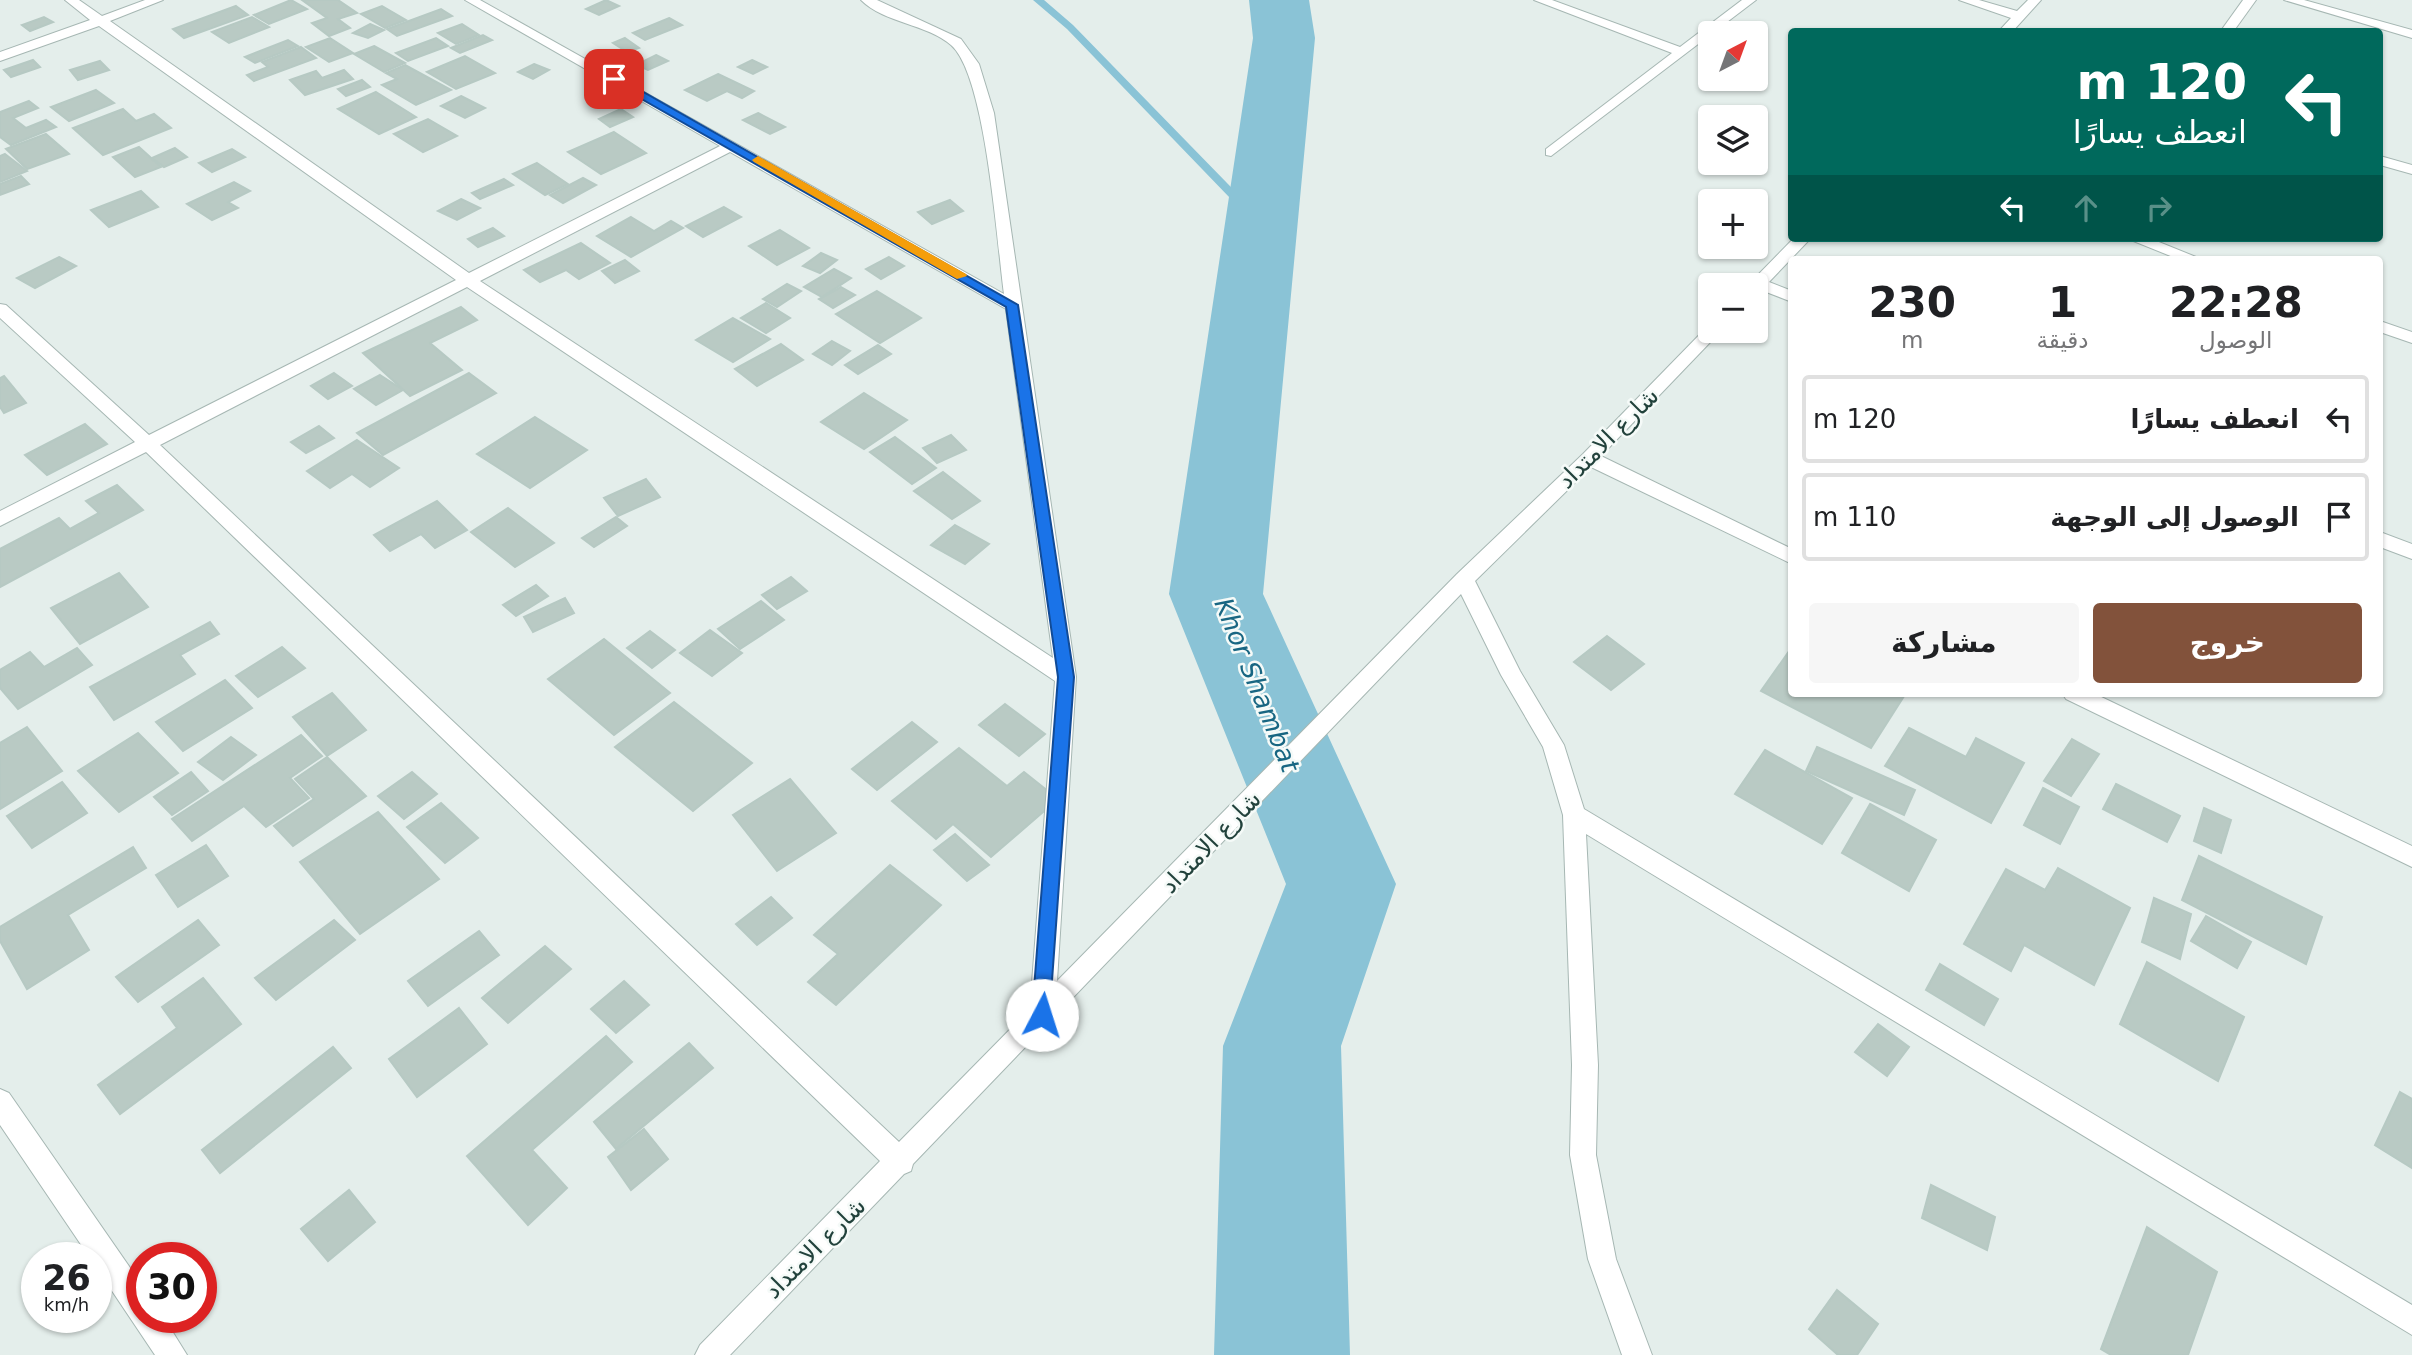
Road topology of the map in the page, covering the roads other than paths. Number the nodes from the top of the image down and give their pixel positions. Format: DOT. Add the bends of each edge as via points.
graph roads {
  1 [pos="71,0"];
  2 [pos="157,0"];
  3 [pos="471,0"];
  4 [pos="867,0"];
  5 [pos="1540,0"];
  6 [pos="1750,0"];
  7 [pos="1965,0"];
  8 [pos="2035,0"];
  9 [pos="2250,0"];
  10 [pos="2290,0"];
  11 [pos="2019,16"];
  12 [pos="102,20"];
  13 [pos="2008,28"];
  14 [pos="2229,28"];
  15 [pos="2412,34"];
  16 [pos="1682,52"];
  17 [pos="0,57"];
  18 [pos="733,145"];
  19 [pos="1551,152"];
  20 [pos="2383,161"];
  21 [pos="2412,170"];
  22 [pos="1799,242"];
  23 [pos="2145,242"];
  24 [pos="2185,256"];
  25 [pos="1768,274"];
  26 [pos="469,281"];
  27 [pos="1768,289"];
  28 [pos="1788,296"];
  29 [pos="1012,305"];
  30 [pos="0,309"];
  31 [pos="2383,327"];
  32 [pos="2412,338"];
  33 [pos="1701,343"];
  34 [pos="146,442"];
  35 [pos="1589,458"];
  36 [pos="0,519"];
  37 [pos="2383,540"];
  38 [pos="2412,552"];
  39 [pos="1788,555"];
  40 [pos="1464,579"];
  41 [pos="1066,677"];
  42 [pos="2081,697"];
  43 [pos="1574,815"];
  44 [pos="2412,858"];
  45 [pos="1051,1006"];
  46 [pos="0,1102"];
  47 [pos="901,1162"];
  48 [pos="126,1287"];
  49 [pos="2412,1321"];
  50 [pos="157,1333"];
  51 [pos="172,1355"];
  52 [pos="710,1355"];
  53 [pos="1637,1355"];
  1 -- 12 [label="street"];
  2 -- 12 [label="street"];
  3 -- 18 [label="street"];
  4 -- 29 [label="street" via="956,42 967,52 986,113"];
  5 -- 16 [label="street"];
  6 -- 16 [label="street"];
  7 -- 11 [label="street"];
  8 -- 11 [label="street"];
  9 -- 14 [label="street"];
  10 -- 15 [label="street"];
  11 -- 13 [label="street"];
  12 -- 17 [label="street"];
  12 -- 26 [label="street"];
  16 -- 19 [label="street"];
  18 -- 26 [label="street"];
  18 -- 29 [label="street"];
  20 -- 21 [label="street"];
  22 -- 25 [label="street"];
  23 -- 24 [label="street"];
  26 -- 34 [label="street"];
  26 -- 41 [label="street"];
  27 -- 28 [label="street"];
  29 -- 41 [label="street"];
  30 -- 34 [label="street"];
  31 -- 32 [label="street"];
  33 -- 35 [label="street, شارع الامتداد"];
  34 -- 36 [label="street"];
  34 -- 47 [label="street"];
  35 -- 39 [label="street"];
  35 -- 40 [label="street, شارع الامتداد"];
  37 -- 38 [label="street"];
  40 -- 43 [label="street" via="1511,675 1553,745"];
  40 -- 45 [label="street, شارع الامتداد"];
  41 -- 45 [label="street"];
  42 -- 44 [label="street"];
  43 -- 49 [label="street"];
  43 -- 53 [label="street" via="1585,1065 1583,1155 1602,1259"];
  45 -- 47 [label="street, شارع الامتداد"];
  46 -- 48 [label="street"];
  47 -- 52 [label="street, شارع الامتداد"];
  50 -- 51 [label="street"];
}
